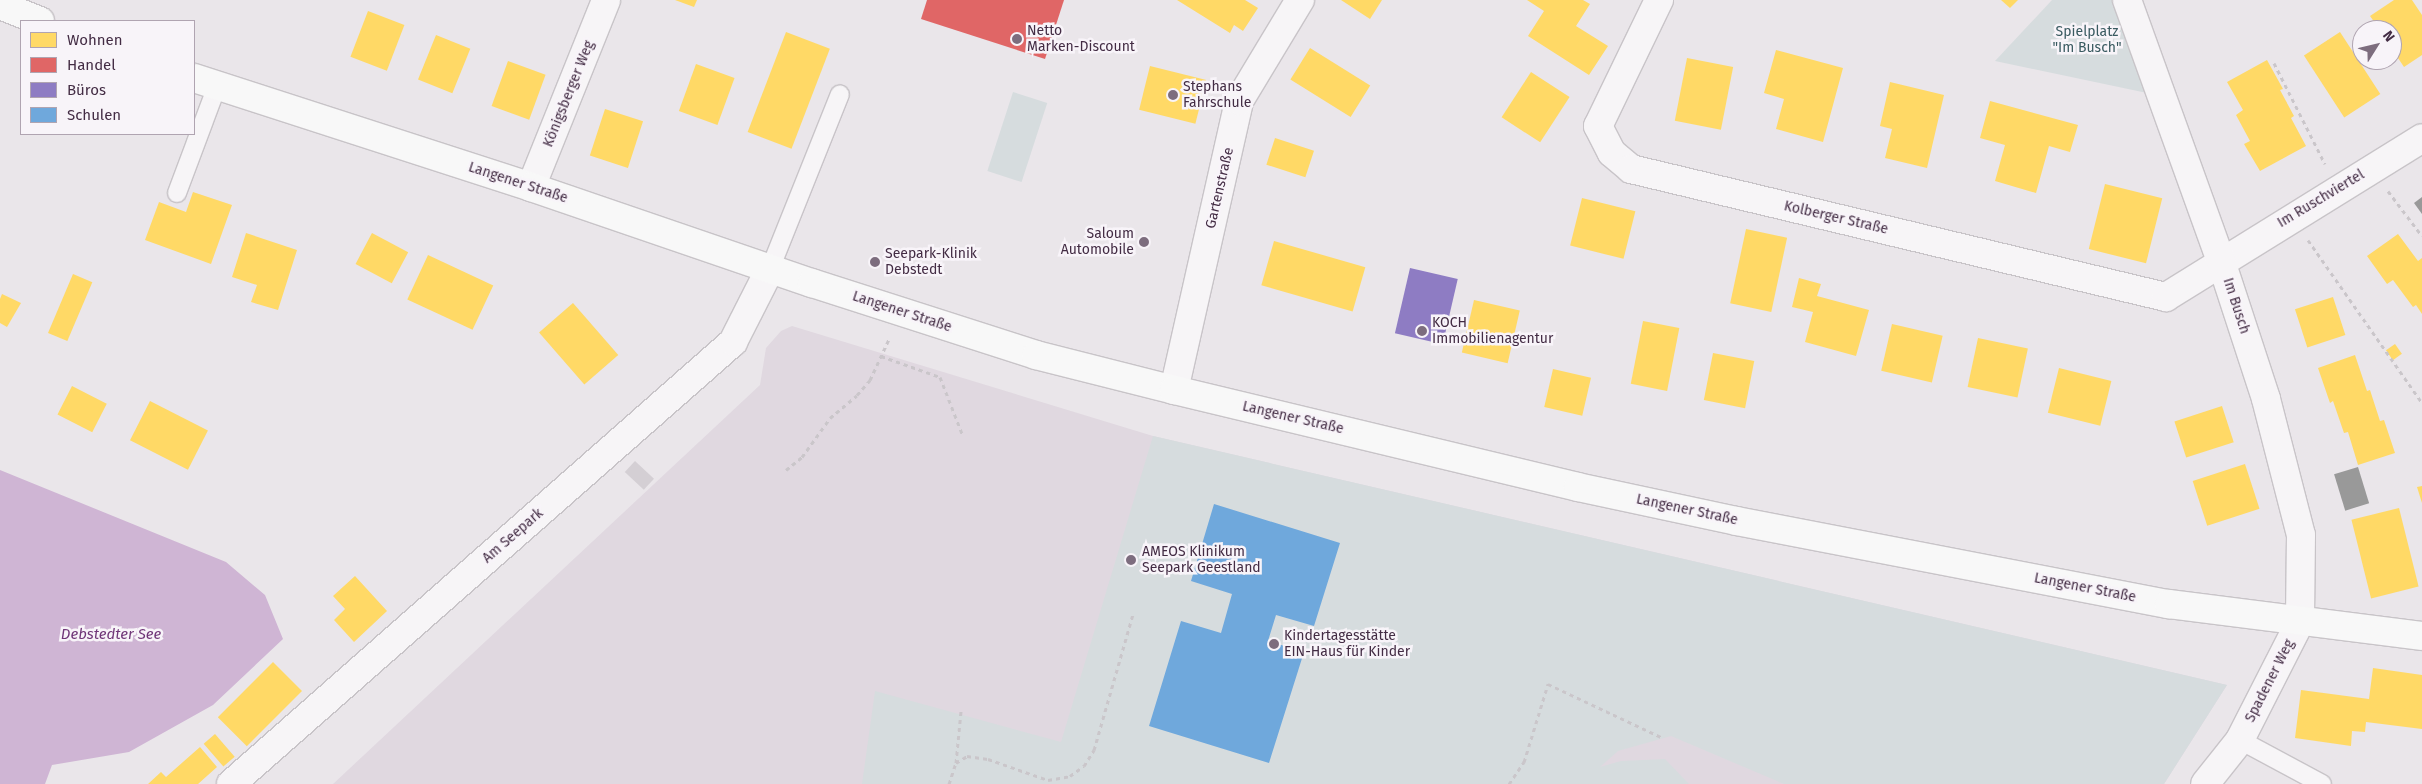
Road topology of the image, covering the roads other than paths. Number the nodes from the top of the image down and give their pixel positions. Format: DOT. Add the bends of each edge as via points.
graph roads {
  1 [pos="606,0"];
  2 [pos="1300,0"];
  3 [pos="1659,0"];
  4 [pos="2127,0"];
  5 [pos="0,5"];
  6 [pos="38,20"];
  7 [pos="206,82"];
  8 [pos="840,94"];
  9 [pos="195,124"];
  10 [pos="192,135"];
  11 [pos="2422,138"];
  12 [pos="531,187"];
  13 [pos="177,193"];
  14 [pos="2221,261"];
  15 [pos="770,269"];
  16 [pos="1174,390"];
  17 [pos="2300,622"];
  18 [pos="2422,636"];
  19 [pos="2240,740"];
  20 [pos="231,784"];
  21 [pos="2205,784"];
  22 [pos="2322,784"];
  1 -- 12 [label="street, Königsberger Weg"];
  2 -- 16 [label="street, Gartenstraße" via="1239,101"];
  3 -- 14 [label="street, Kolberger Straße" via="1598,126 1612,153 1631,169 2166,297"];
  4 -- 14 [label="street, Im Busch"];
  5 -- 6 [label="main road"];
  7 -- 9 [label="lane"];
  7 -- 12 [label="main road, Langener Straße"];
  8 -- 15 [label="lane"];
  10 -- 13 [label="lane"];
  11 -- 14 [label="street, Im Ruschviertel"];
  12 -- 15 [label="main road, Langener Straße"];
  14 -- 17 [label="street, Im Busch" via="2266,399 2301,535"];
  15 -- 16 [label="main road, Langener Straße" via="1036,355"];
  15 -- 20 [label="street, Am Seepark" via="733,342"];
  16 -- 17 [label="main road, Langener Straße" via="1578,487 1736,520 2125,596"];
  17 -- 18 [label="main road, Langener Straße"];
  17 -- 19 [label="street, Spadener Weg"];
  19 -- 21 [label="street, Spadener Weg"];
  19 -- 22 [label="lane, Spadener Weg"];
}
